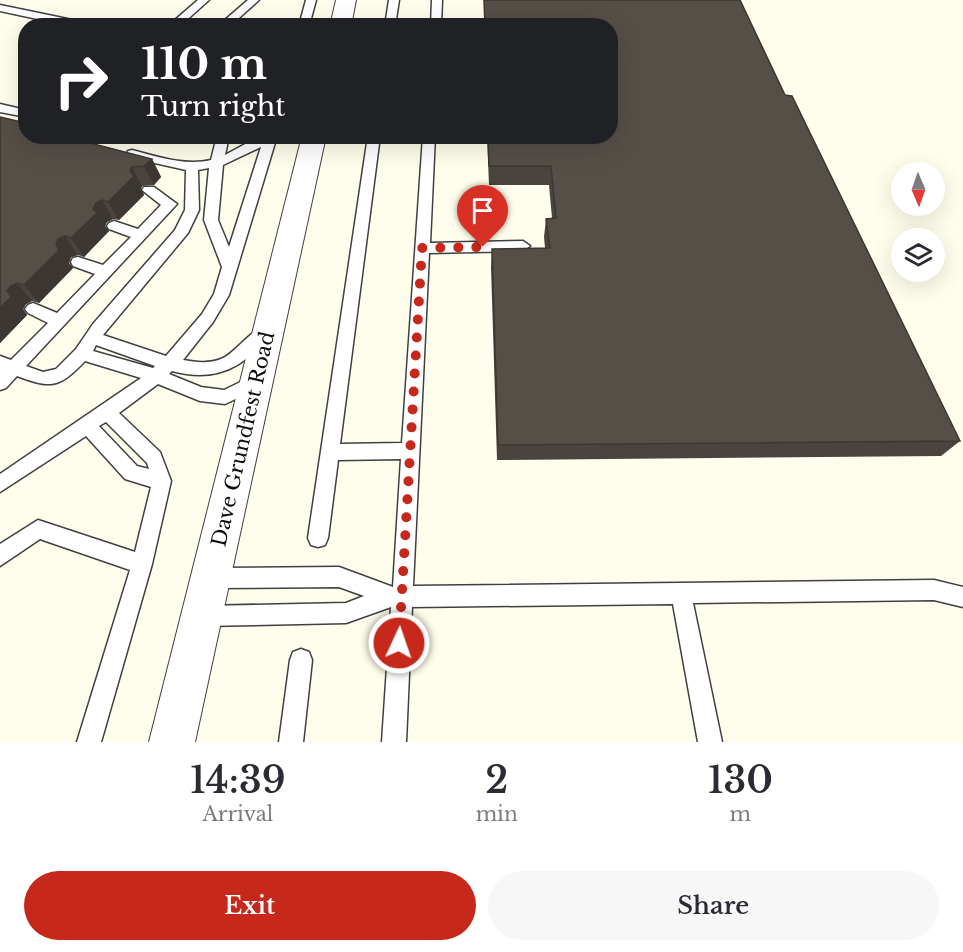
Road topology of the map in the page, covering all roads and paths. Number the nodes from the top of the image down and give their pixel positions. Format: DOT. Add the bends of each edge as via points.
graph roads {
  1 [pos="204,0"];
  2 [pos="254,0"];
  3 [pos="311,0"];
  4 [pos="346,0"];
  5 [pos="394,0"];
  6 [pos="437,0"];
  7 [pos="0,8"];
  8 [pos="48,18"];
  9 [pos="183,18"];
  10 [pos="233,18"];
  11 [pos="306,18"];
  12 [pos="342,18"];
  13 [pos="391,18"];
  14 [pos="436,18"];
  15 [pos="0,108"];
  16 [pos="18,112"];
  17 [pos="221,144"];
  18 [pos="258,144"];
  19 [pos="268,144"];
  20 [pos="312,144"];
  21 [pos="373,144"];
  22 [pos="428,144"];
  23 [pos="114,150"];
  24 [pos="217,164"];
  25 [pos="192,168"];
  26 [pos="149,190"];
  27 [pos="114,225"];
  28 [pos="141,235"];
  29 [pos="523,246"];
  30 [pos="422,248"];
  31 [pos="78,262"];
  32 [pos="230,268"];
  33 [pos="106,272"];
  34 [pos="33,309"];
  35 [pos="59,321"];
  36 [pos="269,327"];
  37 [pos="93,338"];
  38 [pos="82,354"];
  39 [pos="172,364"];
  40 [pos="7,365"];
  41 [pos="157,376"];
  42 [pos="255,382"];
  43 [pos="0,383"];
  44 [pos="107,412"];
  45 [pos="87,425"];
  46 [pos="411,451"];
  47 [pos="330,452"];
  48 [pos="25,467"];
  49 [pos="0,470"];
  50 [pos="162,481"];
  51 [pos="0,484"];
  52 [pos="318,538"];
  53 [pos="0,556"];
  54 [pos="142,564"];
  55 [pos="212,578"];
  56 [pos="681,593"];
  57 [pos="396,597"];
  58 [pos="963,597"];
  59 [pos="202,616"];
  60 [pos="301,660"];
  61 [pos="88,742"];
  62 [pos="172,742"];
  63 [pos="291,742"];
  64 [pos="393,742"];
  65 [pos="710,742"];
  1 -- 9 [label="lane"];
  2 -- 10 [label="lane"];
  3 -- 11 [label="lane"];
  4 -- 12 [label="street"];
  5 -- 13 [label="lane"];
  6 -- 14 [label="lane"];
  7 -- 8 [label="lane"];
  15 -- 16 [label="lane"];
  17 -- 24 [label="lane"];
  18 -- 24 [label="lane"];
  19 -- 32 [label="lane"];
  20 -- 36 [label="street, Dave Grundfest Road"];
  21 -- 47 [label="lane"];
  22 -- 30 [label="lane"];
  23 -- 25 [label="lane"];
  24 -- 25 [label="lane"];
  24 -- 32 [label="lane" via="211,220"];
  25 -- 37 [label="lane" via="192,210 181,233"];
  26 -- 28 [label="lane" via="170,204"];
  27 -- 28 [label="lane"];
  28 -- 33 [label="lane"];
  29 -- 30 [label="lane"];
  30 -- 46 [label="lane"];
  31 -- 33 [label="lane"];
  32 -- 39 [label="lane" via="209,318"];
  33 -- 35 [label="lane"];
  34 -- 35 [label="lane"];
  35 -- 40 [label="lane"];
  36 -- 39 [label="lane" via="225,365 188,370"];
  36 -- 42 [label="street, Dave Grundfest Road"];
  37 -- 38 [label="lane"];
  37 -- 39 [label="lane"];
  38 -- 40 [label="lane" via="61,375 43,379"];
  38 -- 41 [label="lane"];
  39 -- 41 [label="lane"];
  40 -- 43 [label="lane"];
  41 -- 42 [label="lane" via="200,394 225,397"];
  41 -- 44 [label="lane"];
  42 -- 55 [label="street, Dave Grundfest Road"];
  44 -- 45 [label="lane"];
  44 -- 50 [label="lane" via="154,458"];
  45 -- 48 [label="lane"];
  45 -- 50 [label="lane" via="131,473"];
  46 -- 47 [label="lane"];
  46 -- 57 [label="lane"];
  47 -- 52 [label="lane"];
  48 -- 49 [label="lane"];
  48 -- 51 [label="lane"];
  50 -- 54 [label="lane"];
  53 -- 54 [label="lane" via="38,530"];
  54 -- 61 [label="lane"];
  55 -- 57 [label="lane" via="339,577"];
  55 -- 59 [label="street, Dave Grundfest Road"];
  56 -- 57 [label="lane"];
  56 -- 58 [label="lane" via="934,590"];
  56 -- 65 [label="lane"];
  57 -- 59 [label="lane" via="346,613"];
  57 -- 64 [label="lane"];
  59 -- 62 [label="street, Dave Grundfest Road"];
  60 -- 63 [label="lane"];
}
